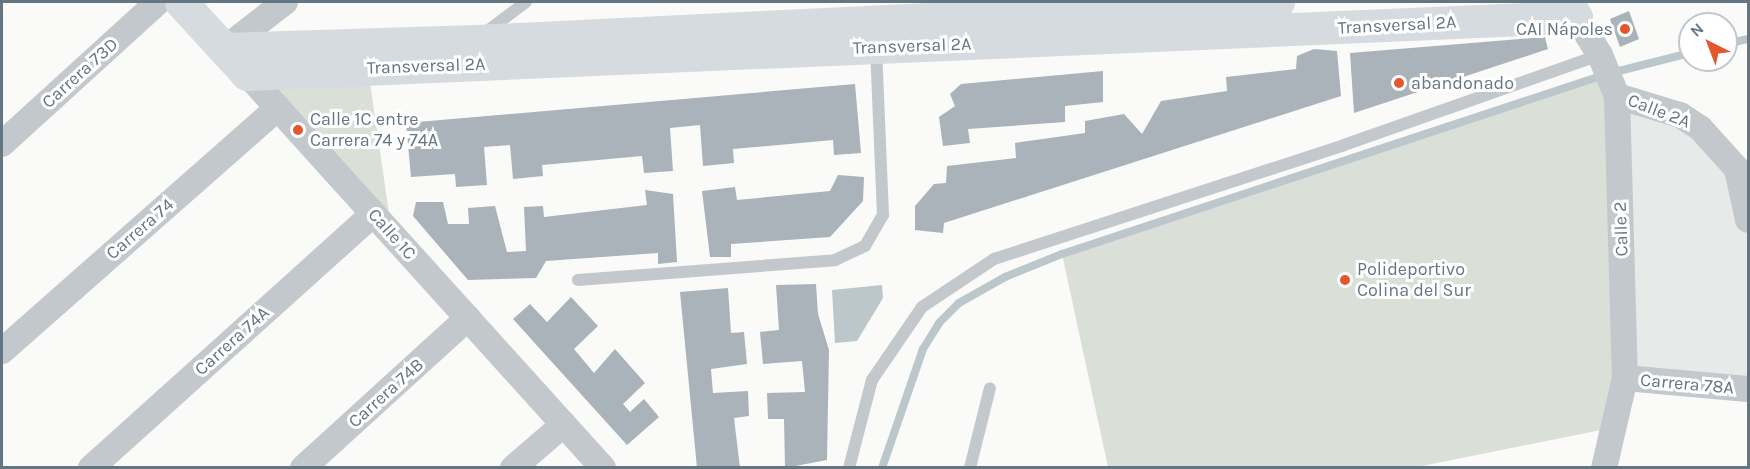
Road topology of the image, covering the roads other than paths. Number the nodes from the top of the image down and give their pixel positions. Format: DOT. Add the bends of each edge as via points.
graph roads {
  1 [pos="285,2"];
  2 [pos="526,2"];
  3 [pos="1278,2"];
  4 [pos="160,3"];
  5 [pos="945,9"];
  6 [pos="1572,9"];
  7 [pos="875,34"];
  8 [pos="476,40"];
  9 [pos="224,48"];
  10 [pos="1600,55"];
  11 [pos="247,74"];
  12 [pos="1617,96"];
  13 [pos="278,108"];
  14 [pos="2,144"];
  15 [pos="373,214"];
  16 [pos="1749,220"];
  17 [pos="578,280"];
  18 [pos="468,318"];
  19 [pos="2,351"];
  20 [pos="1625,378"];
  21 [pos="990,388"];
  22 [pos="1749,389"];
  23 [pos="564,424"];
  24 [pos="91,468"];
  25 [pos="303,468"];
  26 [pos="513,468"];
  27 [pos="603,468"];
  28 [pos="849,468"];
  29 [pos="970,468"];
  30 [pos="1604,468"];
  1 -- 9 [label="street"];
  2 -- 8 [label="lane"];
  3 -- 5 [label="street, Transversal 2A"];
  4 -- 9 [label="street, Calle 1C"];
  4 -- 14 [label="street, Carrera 73D"];
  5 -- 7 [label="street, Transversal 2A"];
  6 -- 7 [label="street, Transversal 2A"];
  6 -- 10 [label="street, Calle 2"];
  7 -- 8 [label="street, Transversal 2A"];
  7 -- 11 [label="street, Transversal 2A"];
  7 -- 17 [label="lane" via="883,215 865,246 835,260"];
  8 -- 9 [label="street, Transversal 2A"];
  9 -- 11 [label="street, Calle 1C"];
  10 -- 12 [label="street, Calle 2"];
  10 -- 28 [label="lane" via="1344,145 994,259 922,307 872,380"];
  11 -- 13 [label="street, Calle 1C"];
  12 -- 16 [label="street, Calle 2A" via="1680,115 1700,128 1737,169"];
  12 -- 20 [label="street, Calle 2"];
  13 -- 15 [label="street, Calle 1C"];
  13 -- 19 [label="street, Carrera 74"];
  15 -- 18 [label="street, Calle 1C"];
  15 -- 24 [label="street, Carrera 74A"];
  18 -- 23 [label="street, Calle 1C"];
  18 -- 25 [label="street, Carrera 74B"];
  20 -- 22 [label="street, Carrera 78A"];
  20 -- 30 [label="street, Calle 2"];
  21 -- 29 [label="lane"];
  23 -- 26 [label="street"];
  23 -- 27 [label="street, Calle 1C"];
}
